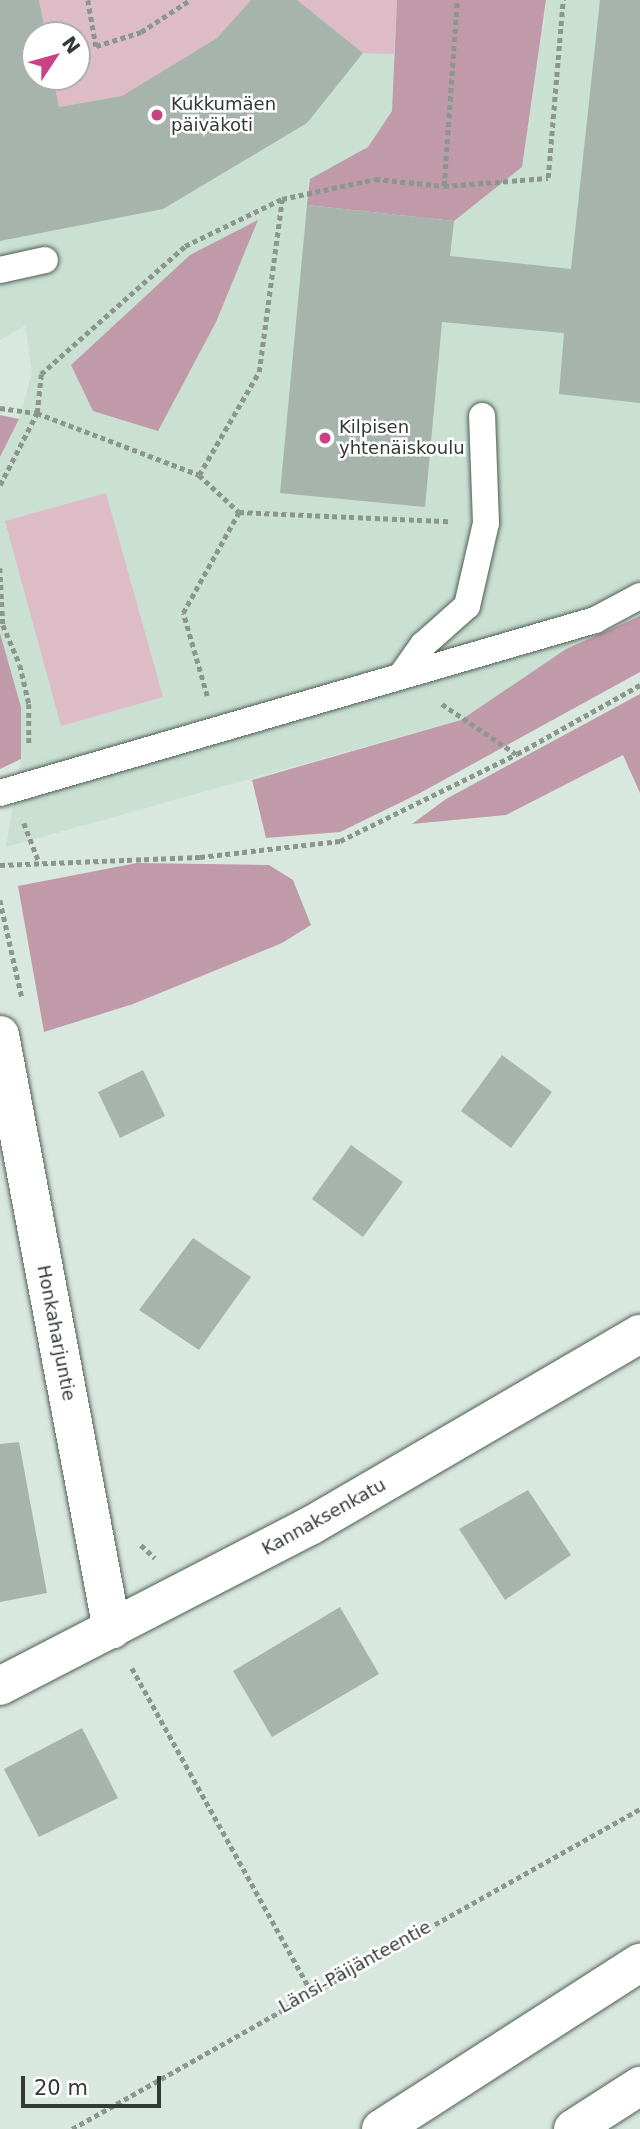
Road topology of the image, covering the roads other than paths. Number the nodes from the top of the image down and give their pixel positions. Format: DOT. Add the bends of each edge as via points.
graph roads {
  1 [pos="45,260"];
  2 [pos="0,270"];
  3 [pos="482,416"];
  4 [pos="640,596"];
  5 [pos="401,676"];
  6 [pos="6,791"];
  7 [pos="0,1035"];
  8 [pos="640,1334"];
  9 [pos="112,1630"];
  10 [pos="0,1686"];
  11 [pos="640,1963"];
  12 [pos="640,2086"];
  13 [pos="381,2129"];
  14 [pos="573,2129"];
  1 -- 2 [label="lane"];
  3 -- 5 [label="lane" via="486,523 467,606 423,645"];
  4 -- 5 [label="lane" via="595,620"];
  5 -- 6 [label="lane"];
  7 -- 9 [label="street, Honkaharjuntie"];
  8 -- 9 [label="street, Kannaksenkatu" via="310,1526"];
  9 -- 10 [label="street, Kannaksenkatu"];
  11 -- 13 [label="street"];
  12 -- 14 [label="street"];
}
